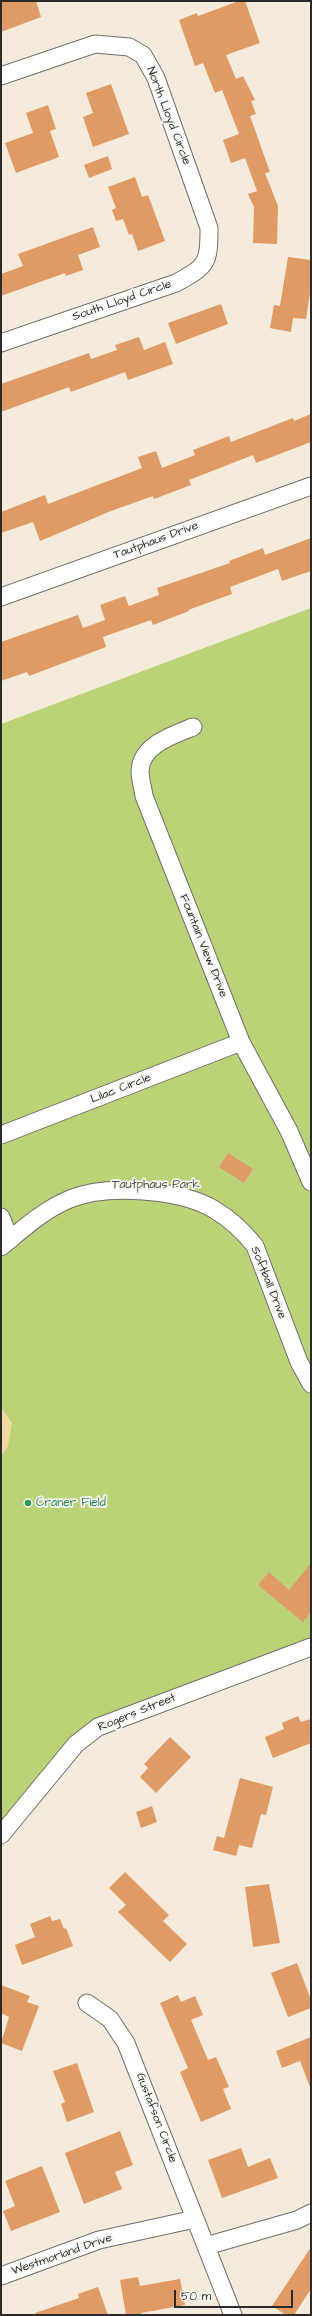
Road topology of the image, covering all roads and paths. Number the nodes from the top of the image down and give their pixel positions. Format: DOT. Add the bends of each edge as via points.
graph roads {
  1 [pos="1,76"];
  2 [pos="209,228"];
  3 [pos="1,343"];
  4 [pos="311,486"];
  5 [pos="1,597"];
  6 [pos="192,727"];
  7 [pos="241,1042"];
  8 [pos="1,1135"];
  9 [pos="311,1182"];
  10 [pos="1,1217"];
  11 [pos="6,1244"];
  12 [pos="311,1384"];
  13 [pos="311,1646"];
  14 [pos="1,1835"];
  15 [pos="87,2003"];
  16 [pos="311,2212"];
  17 [pos="194,2219"];
  18 [pos="206,2246"];
  19 [pos="1,2276"];
  20 [pos="233,2315"];
  1 -- 2 [label="street, North Lloyd Circle" via="95,44 129,47 144,55 156,78"];
  2 -- 3 [label="street, South Lloyd Circle" via="209,251 204,264 199,270 176,283"];
  4 -- 5 [label="street, Tautphaus Drive"];
  6 -- 7 [label="street, Fountain View Drive" via="167,737 146,753 140,770 144,796"];
  7 -- 8 [label="street, Lilac Circle"];
  7 -- 9 [label="street, Fountain View Drive" via="289,1131"];
  10 -- 11 [label="street"];
  11 -- 12 [label="street, Softball Drive" via="50,1208 71,1198 93,1193 122,1191 170,1194 214,1209 235,1225 255,1246 299,1362"];
  13 -- 14 [label="street, Rogers Street" via="98,1727 76,1744"];
  15 -- 17 [label="street, Gustafson Circle" via="110,2019 126,2043"];
  16 -- 18 [label="street" via="297,2220"];
  17 -- 18 [label="street, Gustafson Circle"];
  17 -- 19 [label="street, Westmorland Drive" via="99,2240"];
  18 -- 20 [label="street, Gustafson Circle"];
}
